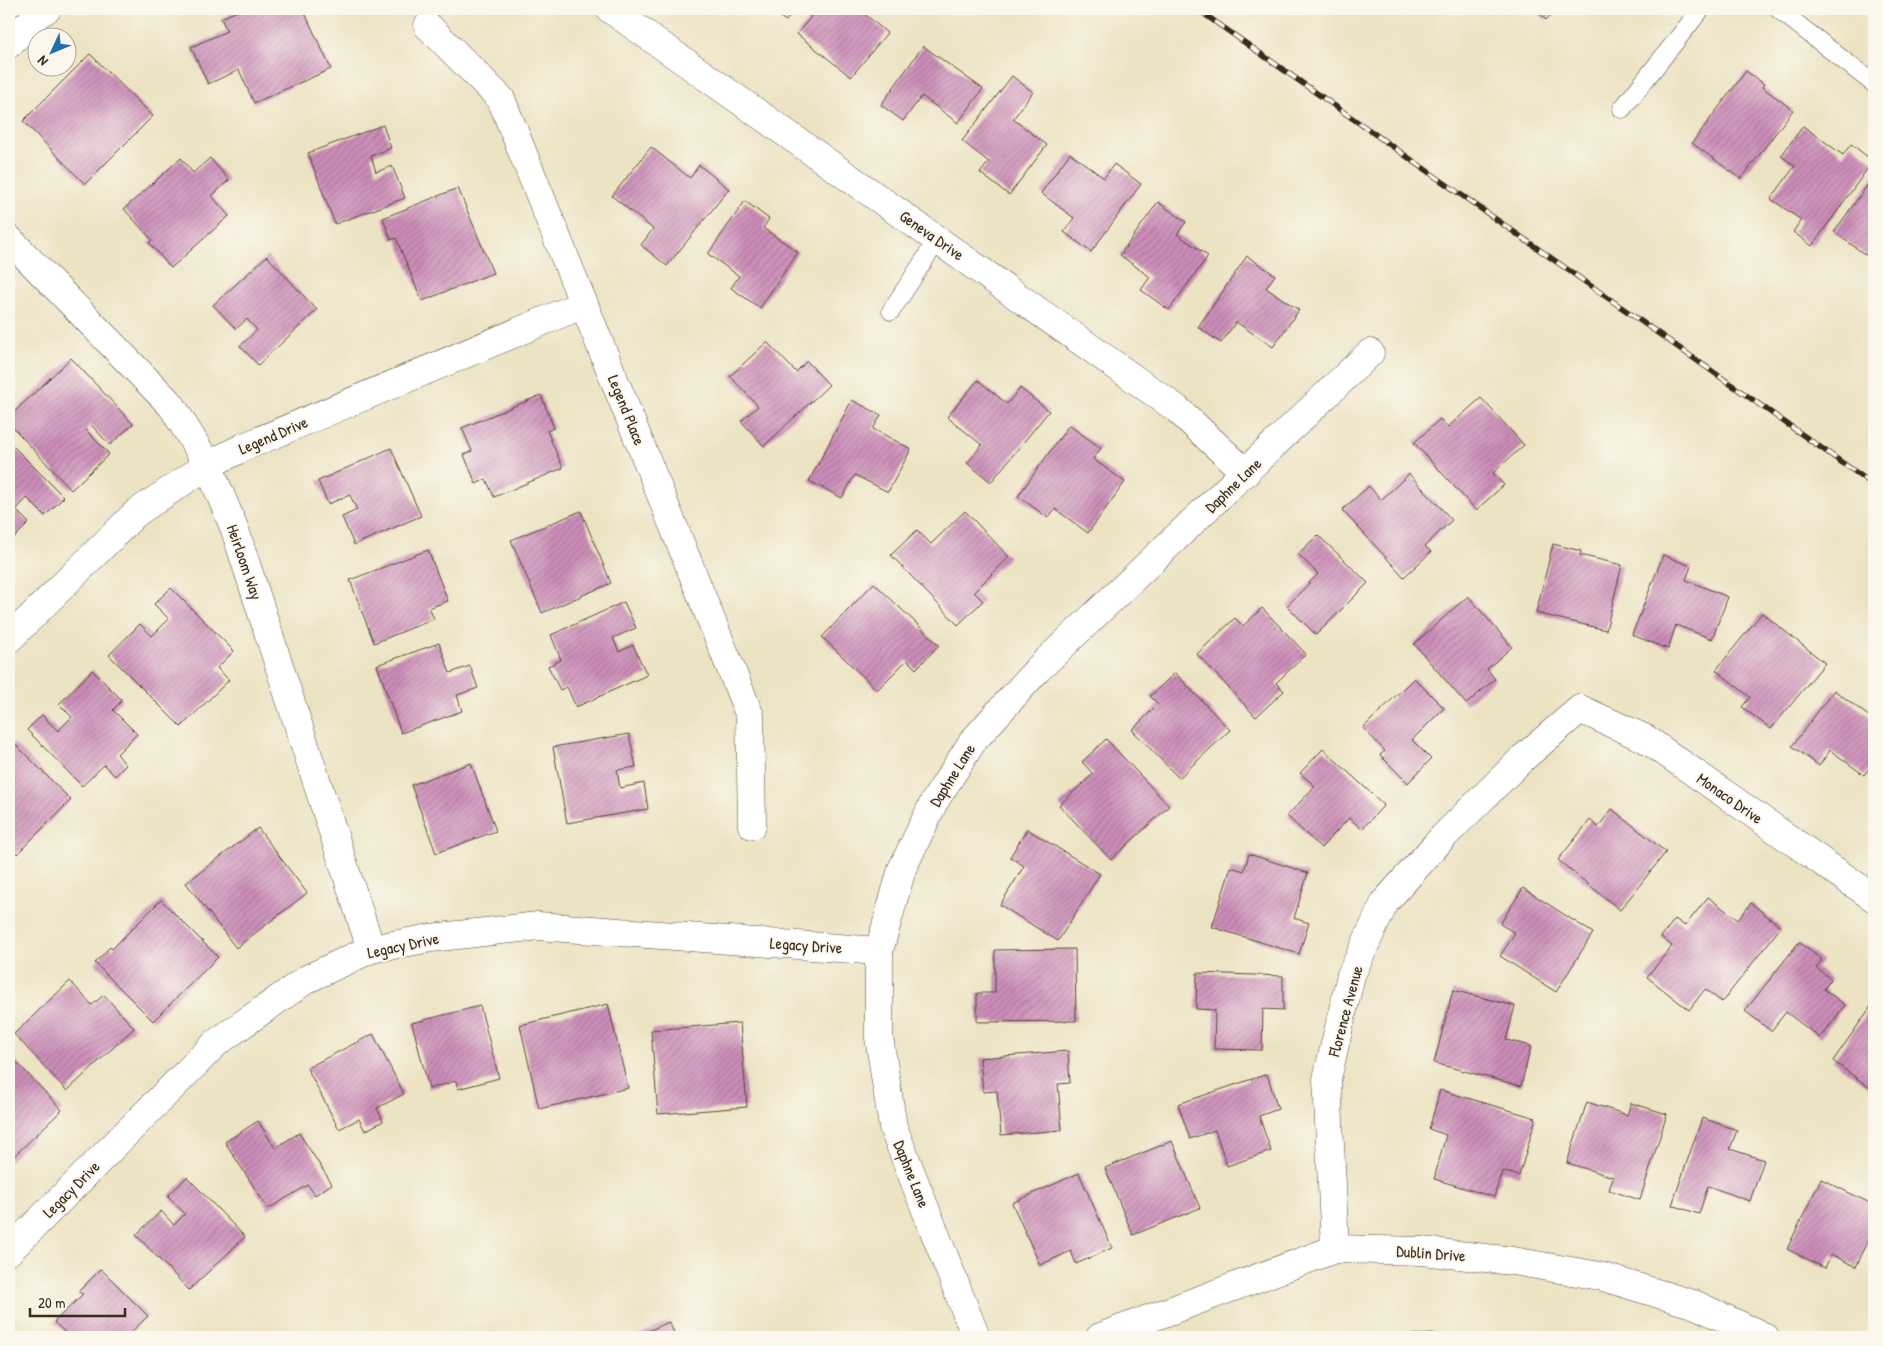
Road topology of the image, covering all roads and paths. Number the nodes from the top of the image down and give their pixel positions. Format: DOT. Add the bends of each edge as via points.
graph roads {
  1 [pos="48,9"];
  2 [pos="610,9"];
  3 [pos="1701,9"];
  4 [pos="1778,9"];
  5 [pos="428,26"];
  6 [pos="9,44"];
  7 [pos="1874,84"];
  8 [pos="1622,109"];
  9 [pos="9,239"];
  10 [pos="938,239"];
  11 [pos="584,304"];
  12 [pos="891,311"];
  13 [pos="1370,353"];
  14 [pos="208,465"];
  15 [pos="1246,473"];
  16 [pos="9,639"];
  17 [pos="1580,709"];
  18 [pos="752,825"];
  19 [pos="1874,898"];
  20 [pos="371,949"];
  21 [pos="879,951"];
  22 [pos="1335,1249"];
  23 [pos="9,1251"];
  24 [pos="976,1337"];
  25 [pos="1100,1337"];
  26 [pos="1765,1337"];
  1 -- 6 [label="street"];
  2 -- 10 [label="street, Geneva Drive"];
  3 -- 8 [label="lane"];
  4 -- 7 [label="lane"];
  5 -- 11 [label="street, Legend Place" via="501,99"];
  9 -- 14 [label="street, Heirloom Way" via="172,406"];
  10 -- 12 [label="lane"];
  10 -- 15 [label="street, Geneva Drive" via="1177,409"];
  11 -- 14 [label="street, Legend Drive"];
  11 -- 18 [label="street, Legend Place" via="750,716"];
  13 -- 15 [label="street, Daphne Lane"];
  14 -- 16 [label="street, Legend Drive" via="136,513"];
  14 -- 20 [label="street, Heirloom Way" via="235,530"];
  15 -- 21 [label="street, Daphne Lane" via="1037,670 974,741 934,802 902,869"];
  17 -- 19 [label="street, Monaco Drive" via="1646,739"];
  17 -- 22 [label="street, Florence Avenue" via="1522,759 1443,837 1385,902 1351,975 1327,1079"];
  20 -- 21 [label="street, Legacy Drive" via="431,938 538,926"];
  20 -- 23 [label="street, Legacy Drive" via="307,979 216,1043"];
  21 -- 24 [label="street, Daphne Lane" via="879,1037 893,1127"];
  22 -- 25 [label="street, Dublin Drive"];
  22 -- 26 [label="street, Dublin Drive" via="1422,1251 1513,1261 1600,1276 1696,1305"];
}
